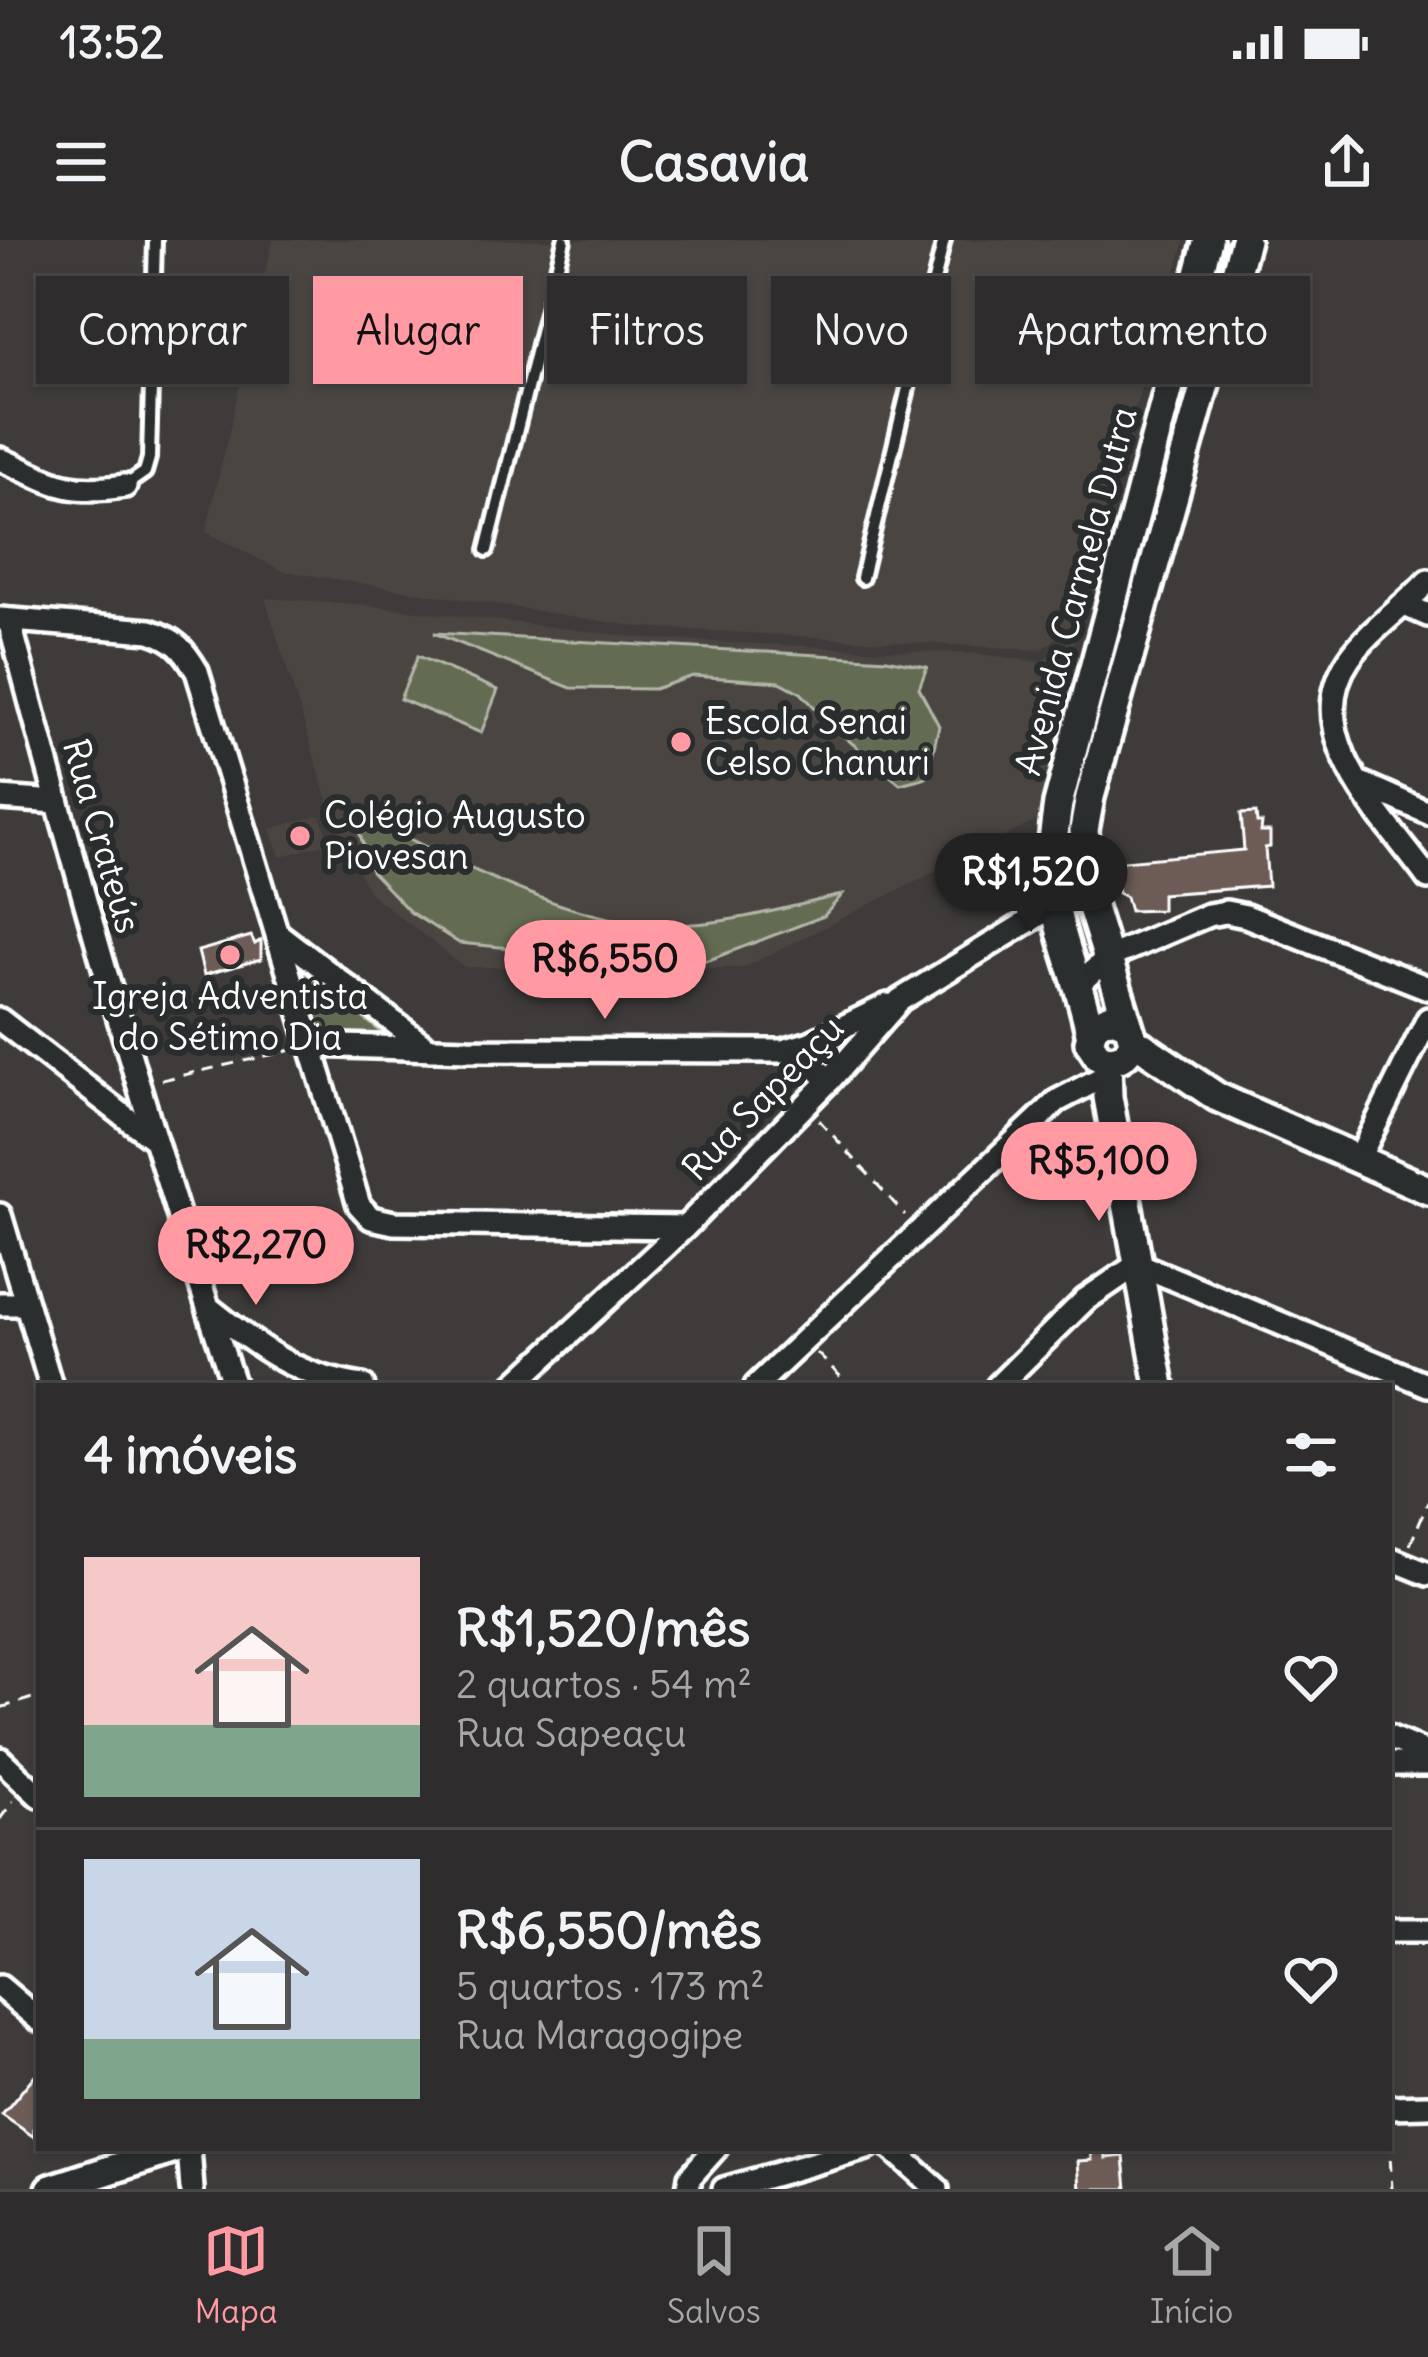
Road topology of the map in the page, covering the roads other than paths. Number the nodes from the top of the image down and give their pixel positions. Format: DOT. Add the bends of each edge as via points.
graph roads {
  1 [pos="155,240"];
  2 [pos="564,240"];
  3 [pos="944,240"];
  4 [pos="1208,240"];
  5 [pos="1245,240"];
  6 [pos="0,458"];
  7 [pos="125,486"];
  8 [pos="487,550"];
  9 [pos="862,578"];
  10 [pos="1428,581"];
  11 [pos="1417,603"];
  12 [pos="1428,615"];
  13 [pos="4,620"];
  14 [pos="1359,782"];
  15 [pos="0,797"];
  16 [pos="56,802"];
  17 [pos="1428,813"];
  18 [pos="1428,878"];
  19 [pos="1089,898"];
  20 [pos="1054,905"];
  21 [pos="276,932"];
  22 [pos="1107,958"];
  23 [pos="1080,983"];
  24 [pos="1428,988"];
  25 [pos="900,1000"];
  26 [pos="1428,1019"];
  27 [pos="0,1020"];
  28 [pos="1130,1032"];
  29 [pos="1090,1033"];
  30 [pos="312,1045"];
  31 [pos="797,1049"];
  32 [pos="429,1050"];
  33 [pos="1106,1068"];
  34 [pos="138,1077"];
  35 [pos="829,1081"];
  36 [pos="114,1108"];
  37 [pos="156,1141"];
  38 [pos="1358,1160"];
  39 [pos="1428,1190"];
  40 [pos="0,1215"];
  41 [pos="685,1227"];
  42 [pos="1138,1264"];
  43 [pos="0,1304"];
  44 [pos="26,1304"];
  45 [pos="208,1307"];
  46 [pos="268,1354"];
  47 [pos="230,1375"];
  48 [pos="50,1383"];
  49 [pos="343,1383"];
  50 [pos="516,1383"];
  51 [pos="759,1383"];
  52 [pos="1001,1383"];
  53 [pos="1159,1383"];
  54 [pos="1428,1385"];
  55 [pos="1396,1561"];
  56 [pos="1428,1574"];
  57 [pos="1392,1737"];
  58 [pos="1428,1754"];
  59 [pos="0,1759"];
  60 [pos="1392,1764"];
  61 [pos="1428,1764"];
  62 [pos="36,1793"];
  63 [pos="1428,1930"];
  64 [pos="1392,1931"];
  65 [pos="0,1987"];
  66 [pos="36,2017"];
  67 [pos="1428,2106"];
  68 [pos="1392,2107"];
  69 [pos="169,2151"];
  70 [pos="189,2151"];
  71 [pos="713,2151"];
  72 [pos="857,2151"];
  73 [pos="896,2151"];
  74 [pos="51,2189"];
  75 [pos="193,2189"];
  76 [pos="688,2189"];
  77 [pos="724,2189"];
  78 [pos="937,2189"];
  1 -- 7 [label="lane" via="148,458 145,472"];
  2 -- 8 [label="lane"];
  3 -- 9 [label="lane"];
  4 -- 20 [label="street, Avenida Carmela Dutra" via="1063,782"];
  5 -- 19 [label="street, Avenida Carmela Dutra" via="1090,796"];
  6 -- 7 [label="street" via="86,492"];
  10 -- 11 [label="street"];
  11 -- 12 [label="street"];
  11 -- 14 [label="street" via="1369,636 1334,691 1330,718"];
  13 -- 16 [label="street, Rua Crateús"];
  13 -- 21 [label="street" via="150,631 184,648"];
  14 -- 17 [label="street"];
  14 -- 18 [label="street"];
  15 -- 16 [label="street"];
  16 -- 34 [label="street, Rua Crateús"];
  19 -- 20 [label="street, Rua Sapeaçu"];
  19 -- 22 [label="street, Avenida Carmela Dutra"];
  20 -- 23 [label="street, Avenida Carmela Dutra"];
  20 -- 25 [label="street, Rua Sapeaçu"];
  21 -- 30 [label="street"];
  21 -- 32 [label="street"];
  22 -- 23 [label="street"];
  22 -- 24 [label="street" via="1226,912"];
  22 -- 28 [label="street, Avenida Carmela Dutra"];
  23 -- 29 [label="street, Avenida Carmela Dutra"];
  25 -- 31 [label="street"];
  25 -- 35 [label="street, Rua Sapeaçu"];
  26 -- 38 [label="street"];
  27 -- 36 [label="street"];
  28 -- 29 [label="street" via="1110,1017"];
  28 -- 33 [label="street" via="1125,1056"];
  28 -- 38 [label="street" via="1217,1097"];
  29 -- 33 [label="street"];
  30 -- 32 [label="street"];
  30 -- 41 [label="street" via="359,1205 371,1217"];
  31 -- 32 [label="street"];
  31 -- 35 [label="street"];
  33 -- 42 [label="street"];
  33 -- 51 [label="street" via="1057,1101"];
  34 -- 36 [label="street"];
  34 -- 37 [label="street, Rua Crateús"];
  35 -- 41 [label="street, Rua Sapeaçu"];
  36 -- 37 [label="street"];
  37 -- 45 [label="street, Rua Crateús"];
  38 -- 39 [label="street"];
  40 -- 44 [label="street"];
  41 -- 50 [label="street, Rua Sapeaçu"];
  42 -- 52 [label="street" via="1085,1300"];
  42 -- 53 [label="street"];
  42 -- 54 [label="street"];
  43 -- 44 [label="street"];
  44 -- 48 [label="street"];
  45 -- 46 [label="street"];
  45 -- 47 [label="street, Rua Crateús"];
  46 -- 47 [label="street"];
  46 -- 49 [label="street"];
  55 -- 56 [label="street"];
  57 -- 58 [label="street"];
  59 -- 62 [label="street"];
  60 -- 61 [label="street"];
  63 -- 64 [label="street"];
  65 -- 66 [label="street"];
  67 -- 68 [label="street"];
  69 -- 74 [label="street"];
  70 -- 75 [label="street"];
  71 -- 76 [label="street"];
  72 -- 77 [label="street"];
  73 -- 78 [label="street"];
}
